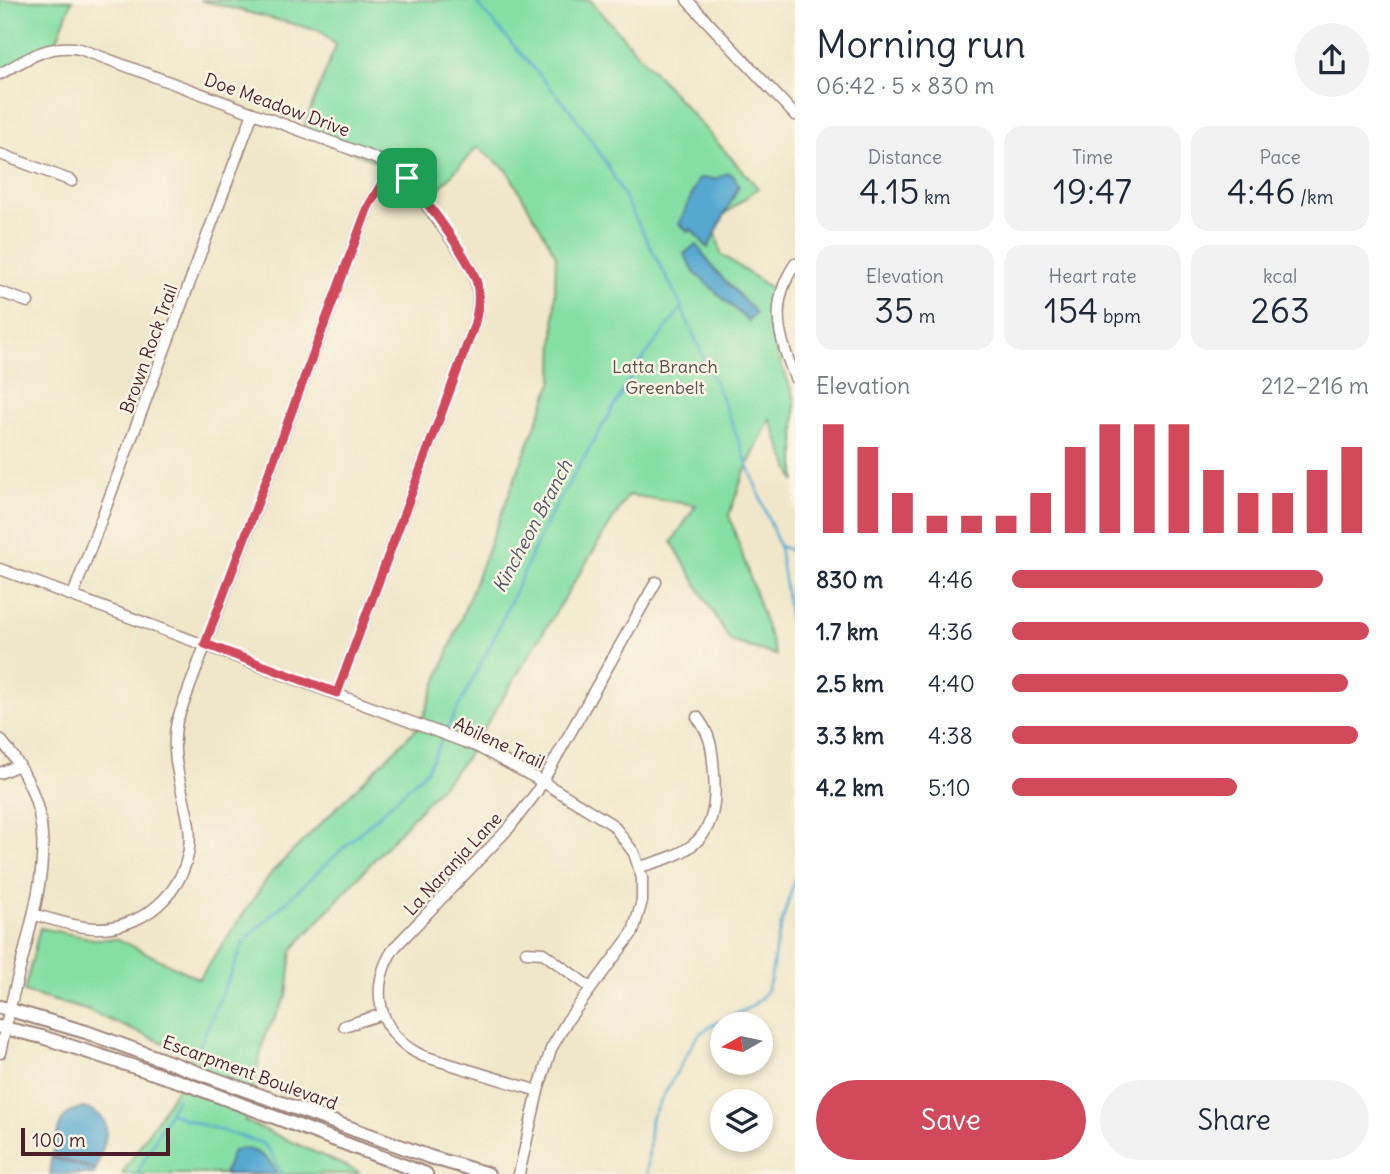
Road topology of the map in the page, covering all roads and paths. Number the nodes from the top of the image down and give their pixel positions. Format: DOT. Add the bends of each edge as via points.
graph roads {
  1 [pos="687,0"];
  2 [pos="0,74"];
  3 [pos="253,113"];
  4 [pos="795,115"];
  5 [pos="0,154"];
  6 [pos="392,166"];
  7 [pos="72,181"];
  8 [pos="795,264"];
  9 [pos="0,292"];
  10 [pos="28,302"];
  11 [pos="795,378"];
  12 [pos="0,569"];
  13 [pos="656,582"];
  14 [pos="73,596"];
  15 [pos="205,644"];
  16 [pos="337,693"];
  17 [pos="697,717"];
  18 [pos="0,738"];
  19 [pos="19,765"];
  20 [pos="0,773"];
  21 [pos="543,782"];
  22 [pos="639,867"];
  23 [pos="34,915"];
  24 [pos="526,952"];
  25 [pos="591,988"];
  26 [pos="5,1008"];
  27 [pos="383,1014"];
  28 [pos="2,1027"];
  29 [pos="344,1027"];
  30 [pos="0,1053"];
  31 [pos="538,1091"];
  32 [pos="426,1174"];
  33 [pos="488,1174"];
  34 [pos="519,1174"];
  1 -- 4 [label="street"];
  2 -- 3 [label="street, Doe Meadow Drive" via="45,50 72,47"];
  3 -- 6 [label="street, Doe Meadow Drive"];
  3 -- 14 [label="street, Brown Rock Trail"];
  5 -- 7 [label="street"];
  6 -- 15 [label="street" via="368,207"];
  6 -- 16 [label="street, Doe Meadow Drive" via="407,178 469,264 478,287 478,304"];
  8 -- 11 [label="street" via="778,310 783,345"];
  9 -- 10 [label="street"];
  12 -- 14 [label="street, Abilene Trail"];
  13 -- 21 [label="street, La Naranja Lane"];
  14 -- 15 [label="street, Abilene Trail"];
  15 -- 16 [label="street, Abilene Trail"];
  15 -- 23 [label="street" via="175,730 174,751 189,838 187,857 174,887 144,916 110,927 79,926"];
  16 -- 21 [label="street, Abilene Trail" via="478,747"];
  17 -- 22 [label="street" via="711,740 712,815 687,851"];
  18 -- 19 [label="street"];
  19 -- 20 [label="street"];
  19 -- 23 [label="street" via="37,805 44,842"];
  21 -- 22 [label="street, Abilene Trail" via="613,825"];
  21 -- 27 [label="street, La Naranja Lane" via="509,828 389,956 379,989"];
  22 -- 25 [label="street, Abilene Trail" via="642,901 636,924"];
  23 -- 26 [label="street"];
  24 -- 25 [label="street" via="543,953"];
  25 -- 31 [label="street, Abilene Trail" via="557,1038"];
  26 -- 28 [label="street"];
  26 -- 33 [label="main road, Escarpment Boulevard" via="77,1029"];
  27 -- 29 [label="street"];
  27 -- 31 [label="street" via="396,1037 415,1053"];
  28 -- 30 [label="street"];
  28 -- 32 [label="main road, Escarpment Boulevard" via="189,1085"];
  31 -- 34 [label="street, Abilene Trail"];
}
